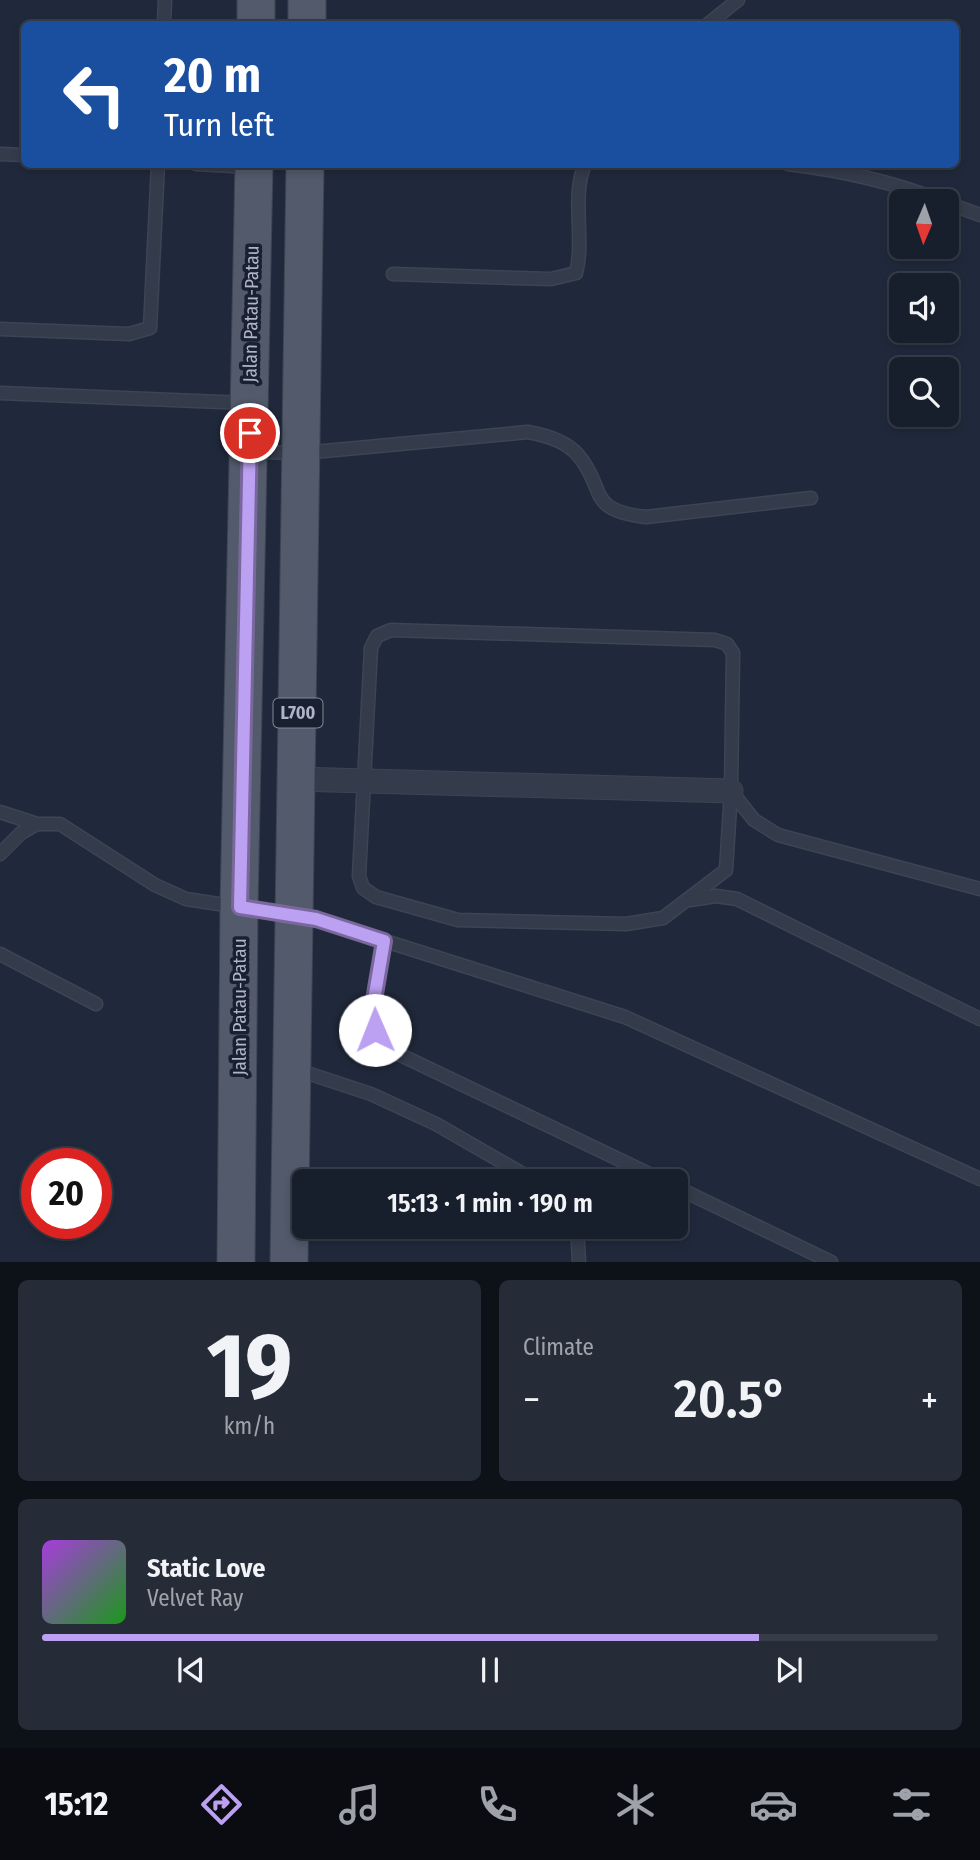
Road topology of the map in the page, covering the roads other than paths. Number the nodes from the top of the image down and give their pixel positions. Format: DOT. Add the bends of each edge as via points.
graph roads {
  1 [pos="165,0"];
  2 [pos="256,0"];
  3 [pos="307,0"];
  4 [pos="738,0"];
  5 [pos="164,21"];
  6 [pos="256,21"];
  7 [pos="307,21"];
  8 [pos="712,21"];
  9 [pos="0,154"];
  10 [pos="21,155"];
  11 [pos="158,168"];
  12 [pos="254,168"];
  13 [pos="305,168"];
  14 [pos="584,168"];
  15 [pos="823,168"];
  16 [pos="909,189"];
  17 [pos="959,207"];
  18 [pos="980,215"];
  19 [pos="393,274"];
  20 [pos="0,329"];
  21 [pos="0,393"];
  22 [pos="250,403"];
  23 [pos="250,452"];
  24 [pos="303,453"];
  25 [pos="811,498"];
  26 [pos="296,779"];
  27 [pos="364,780"];
  28 [pos="731,791"];
  29 [pos="0,812"];
  30 [pos="37,824"];
  31 [pos="0,854"];
  32 [pos="980,888"];
  33 [pos="688,900"];
  34 [pos="240,907"];
  35 [pos="293,915"];
  36 [pos="384,941"];
  37 [pos="0,954"];
  38 [pos="96,1004"];
  39 [pos="980,1019"];
  40 [pos="291,1068"];
  41 [pos="514,1169"];
  42 [pos="639,1169"];
  43 [pos="980,1179"];
  44 [pos="688,1193"];
  45 [pos="578,1239"];
  46 [pos="236,1262"];
  47 [pos="289,1262"];
  48 [pos="579,1262"];
  49 [pos="831,1262"];
  1 -- 5 [label="lane"];
  2 -- 6 [label="main road"];
  3 -- 7 [label="main road"];
  4 -- 8 [label="lane"];
  9 -- 10 [label="lane"];
  11 -- 20 [label="lane" via="150,328 129,334"];
  12 -- 22 [label="main road, Jalan Patau-Patau"];
  13 -- 24 [label="main road, L700"];
  14 -- 19 [label="lane" via="576,273 551,279"];
  15 -- 16 [label="lane"];
  17 -- 18 [label="lane"];
  21 -- 22 [label="lane"];
  22 -- 23 [label="main road, Jalan Patau-Patau"];
  23 -- 24 [label="lane"];
  23 -- 34 [label="main road, Jalan Patau-Patau"];
  24 -- 25 [label="lane" via="528,432 550,436 577,454 600,499 620,514 646,517"];
  24 -- 26 [label="main road, L700"];
  26 -- 27 [label="street"];
  26 -- 35 [label="main road, L700"];
  27 -- 28 [label="street"];
  27 -- 28 [label="lane" via="370,648 377,636 391,630 727,644 733,653"];
  27 -- 33 [label="lane" via="359,876 363,888 376,897 458,920 626,925 663,918"];
  28 -- 32 [label="lane" via="754,820 778,835"];
  28 -- 33 [label="lane" via="727,866"];
  29 -- 30 [label="lane"];
  30 -- 31 [label="lane"];
  30 -- 34 [label="lane" via="60,824 155,886 186,899"];
  33 -- 39 [label="lane" via="737,899"];
  34 -- 35 [label="lane"];
  34 -- 46 [label="main road, Jalan Patau-Patau"];
  35 -- 36 [label="lane"];
  35 -- 40 [label="main road, L700"];
  36 -- 42 [label="lane" via="373,1006 375,1030 386,1048"];
  36 -- 43 [label="lane" via="658,1030"];
  37 -- 38 [label="lane"];
  40 -- 41 [label="lane" via="393,1104"];
  40 -- 47 [label="main road, L700"];
  44 -- 49 [label="lane"];
  45 -- 48 [label="lane"];
}
